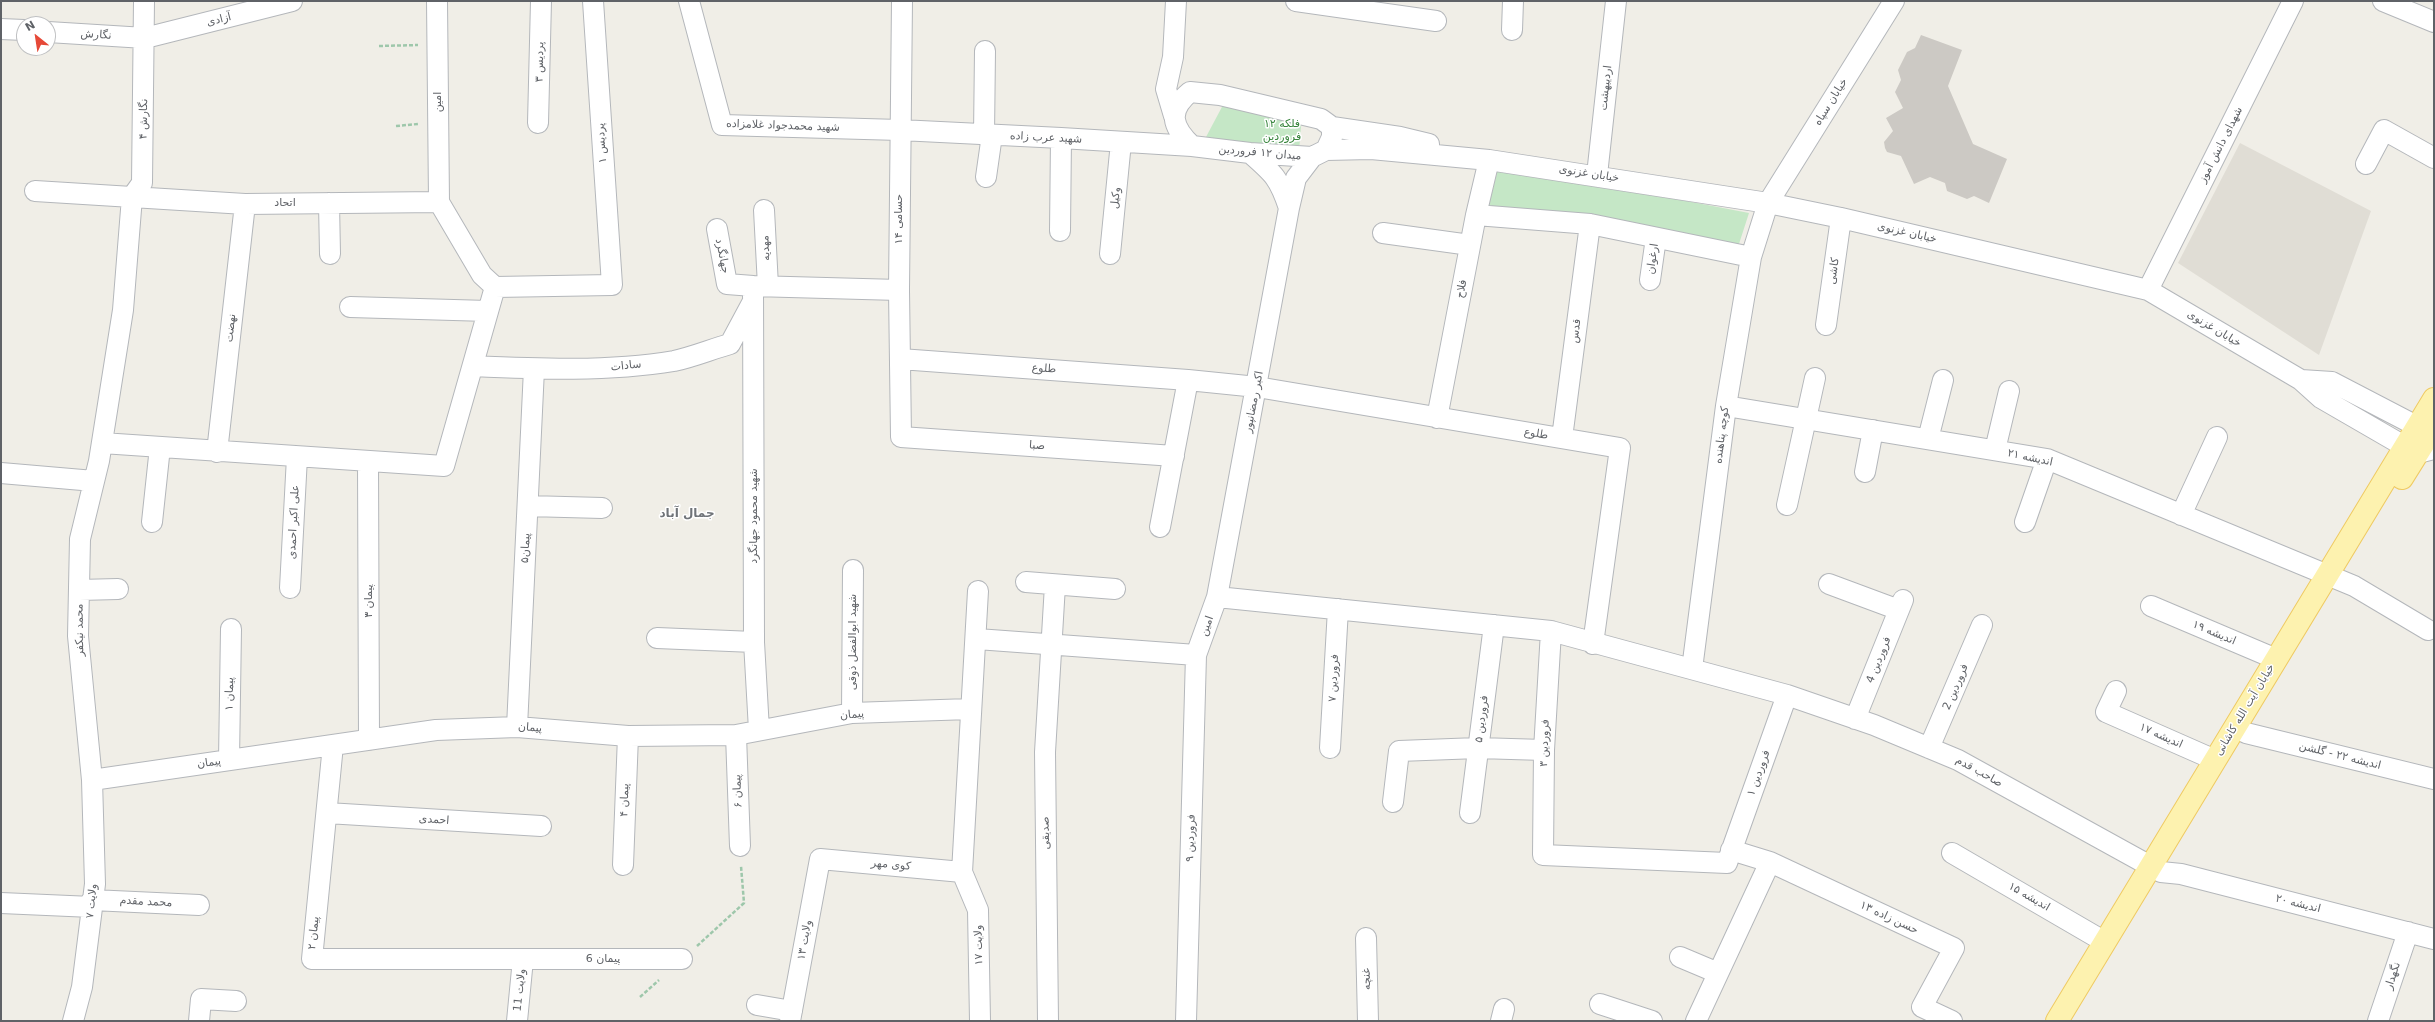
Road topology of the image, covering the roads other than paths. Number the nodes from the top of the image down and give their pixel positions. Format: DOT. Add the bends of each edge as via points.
graph roads {
  1 [pos="144,1"];
  2 [pos="292,1"];
  3 [pos="437,1"];
  4 [pos="542,1"];
  5 [pos="593,1"];
  6 [pos="689,1"];
  7 [pos="902,1"];
  8 [pos="1176,1"];
  9 [pos="1296,1"];
  10 [pos="1514,1"];
  11 [pos="1616,1"];
  12 [pos="1894,1"];
  13 [pos="2293,1"];
  14 [pos="2383,1"];
  15 [pos="240,8"];
  16 [pos="1412,9"];
  17 [pos="1436,21"];
  18 [pos="2434,22"];
  19 [pos="1,29"];
  20 [pos="16,30"];
  21 [pos="1512,30"];
  22 [pos="56,32"];
  23 [pos="145,38"];
  24 [pos="984,51"];
  25 [pos="1173,57"];
  26 [pos="1190,92"];
  27 [pos="1174,116"];
  28 [pos="538,123"];
  29 [pos="1332,127"];
  30 [pos="900,130"];
  31 [pos="988,135"];
  32 [pos="1061,138"];
  33 [pos="1121,142"];
  34 [pos="1192,146"];
  35 [pos="1250,153"];
  36 [pos="1319,154"];
  37 [pos="2434,158"];
  38 [pos="1489,160"];
  39 [pos="2366,164"];
  40 [pos="1597,175"];
  41 [pos="986,177"];
  42 [pos="36,191"];
  43 [pos="132,197"];
  44 [pos="439,202"];
  45 [pos="329,203"];
  46 [pos="1768,203"];
  47 [pos="245,204"];
  48 [pos="1289,208"];
  49 [pos="764,210"];
  50 [pos="1476,215"];
  51 [pos="1841,218"];
  52 [pos="1590,224"];
  53 [pos="717,229"];
  54 [pos="1060,231"];
  55 [pos="1383,233"];
  56 [pos="1656,238"];
  57 [pos="1470,245"];
  58 [pos="330,254"];
  59 [pos="1110,254"];
  60 [pos="1751,257"];
  61 [pos="1650,280"];
  62 [pos="495,287"];
  63 [pos="899,290"];
  64 [pos="2148,290"];
  65 [pos="758,291"];
  66 [pos="350,307"];
  67 [pos="488,311"];
  68 [pos="1826,325"];
  69 [pos="900,359"];
  70 [pos="472,366"];
  71 [pos="534,369"];
  72 [pos="1815,378"];
  73 [pos="1188,380"];
  74 [pos="1942,380"];
  75 [pos="1257,387"];
  76 [pos="2009,391"];
  77 [pos="2434,399"];
  78 [pos="1726,406"];
  79 [pos="1437,418"];
  80 [pos="1806,419"];
  81 [pos="1874,430"];
  82 [pos="901,437"];
  83 [pos="2217,437"];
  84 [pos="1562,438"];
  85 [pos="1928,439"];
  86 [pos="2423,439"];
  87 [pos="102,443"];
  88 [pos="160,448"];
  89 [pos="1995,450"];
  90 [pos="217,452"];
  91 [pos="1174,456"];
  92 [pos="297,457"];
  93 [pos="2047,459"];
  94 [pos="368,463"];
  95 [pos="1864,472"];
  96 [pos="1,473"];
  97 [pos="94,481"];
  98 [pos="1787,505"];
  99 [pos="528,506"];
  100 [pos="602,508"];
  101 [pos="2181,515"];
  102 [pos="152,522"];
  103 [pos="2026,522"];
  104 [pos="1160,527"];
  105 [pos="853,570"];
  106 [pos="2332,578"];
  107 [pos="1026,582"];
  108 [pos="1829,584"];
  109 [pos="1055,585"];
  110 [pos="290,588"];
  111 [pos="118,589"];
  112 [pos="1115,589"];
  113 [pos="79,590"];
  114 [pos="978,591"];
  115 [pos="1217,597"];
  116 [pos="2151,606"];
  117 [pos="1338,609"];
  118 [pos="1494,625"];
  119 [pos="1982,625"];
  120 [pos="231,628"];
  121 [pos="2428,630"];
  122 [pos="1551,631"];
  123 [pos="657,638"];
  124 [pos="977,639"];
  125 [pos="754,642"];
  126 [pos="1593,644"];
  127 [pos="1053,645"];
  128 [pos="1196,655"];
  129 [pos="2276,659"];
  130 [pos="1692,669"];
  131 [pos="2116,691"];
  132 [pos="1787,695"];
  133 [pos="970,709"];
  134 [pos="852,713"];
  135 [pos="1855,719"];
  136 [pos="517,727"];
  137 [pos="759,730"];
  138 [pos="2246,733"];
  139 [pos="736,735"];
  140 [pos="628,736"];
  141 [pos="369,740"];
  142 [pos="333,745"];
  143 [pos="1330,748"];
  144 [pos="1478,748"];
  145 [pos="1929,748"];
  146 [pos="1544,750"];
  147 [pos="229,760"];
  148 [pos="2215,760"];
  149 [pos="2434,779"];
  150 [pos="92,780"];
  151 [pos="1393,802"];
  152 [pos="326,813"];
  153 [pos="1470,813"];
  154 [pos="541,826"];
  155 [pos="740,846"];
  156 [pos="1731,850"];
  157 [pos="1952,853"];
  158 [pos="1543,855"];
  159 [pos="820,859"];
  160 [pos="1770,862"];
  161 [pos="623,865"];
  162 [pos="2156,869"];
  163 [pos="962,872"];
  164 [pos="1,903"];
  165 [pos="92,903"];
  166 [pos="200,905"];
  167 [pos="2408,932"];
  168 [pos="1366,938"];
  169 [pos="2434,939"];
  170 [pos="2105,942"];
  171 [pos="1680,957"];
  172 [pos="524,959"];
  173 [pos="682,959"];
  174 [pos="1718,974"];
  175 [pos="236,1001"];
  176 [pos="1600,1004"];
  177 [pos="757,1005"];
  178 [pos="791,1016"];
  179 [pos="73,1021"];
  180 [pos="199,1021"];
  181 [pos="516,1021"];
  182 [pos="980,1021"];
  183 [pos="1048,1021"];
  184 [pos="1186,1021"];
  185 [pos="1368,1021"];
  186 [pos="1652,1021"];
  187 [pos="1696,1021"];
  188 [pos="1952,1021"];
  189 [pos="2057,1021"];
  190 [pos="2070,1021"];
  191 [pos="2378,1021"];
  1 -- 23 [label="street, نگارش ۴"];
  2 -- 15 [label="street, آزادی"];
  3 -- 44 [label="street, امین"];
  4 -- 28 [label="street, پردیس ۳"];
  5 -- 62 [label="street, پردیس ۱" via="612,285"];
  6 -- 30 [label="street, شهید محمدجواد غلامزاده" via="722,125"];
  7 -- 30 [label="street, حسامی ۱۴"];
  8 -- 25 [label="street"];
  9 -- 16 [label="street"];
  10 -- 21 [label="street"];
  11 -- 40 [label="street, اردیبهشت"];
  12 -- 46 [label="street, خیابان سپاه"];
  13 -- 64 [label="street, شهدای دانش آموز"];
  14 -- 18 [label="street"];
  15 -- 23 [label="street, آزادی"];
  16 -- 17 [label="street"];
  19 -- 20 [label="street"];
  22 -- 23 [label="street, نگارش"];
  23 -- 43 [label="street, نگارش ۴" via="142,183"];
  24 -- 31 [label="street"];
  25 -- 26 [label="street"];
  25 -- 27 [label="street" via="1166,89"];
  26 -- 27 [label="street" via="1179,101"];
  26 -- 29 [label="street" via="1220,95 1320,119"];
  27 -- 34 [label="street" via="1179,134"];
  29 -- 36 [label="street" via="1332,137"];
  29 -- 38 [label="street" via="1400,137"];
  30 -- 31 [label="street, شهید عرب زاده"];
  30 -- 63 [label="street, حسامی ۱۴"];
  31 -- 32 [label="street, شهید عرب زاده"];
  31 -- 41 [label="street"];
  32 -- 33 [label="street, شهید عرب زاده"];
  32 -- 54 [label="street"];
  33 -- 34 [label="street, شهید عرب زاده"];
  33 -- 59 [label="street, وکیل"];
  34 -- 35 [label="street, میدان ۱۲ فروردین"];
  35 -- 36 [label="street, میدان ۱۲ فروردین"];
  35 -- 48 [label="street" via="1280,183"];
  36 -- 38 [label="street, میدان ۱۲ فروردین" via="1371,149"];
  36 -- 48 [label="street, اکبر رمضانپور" via="1296,178"];
  37 -- 39 [label="street" via="2384,130"];
  38 -- 40 [label="street, خیابان غزنوی"];
  38 -- 50 [label="street, فلاح"];
  40 -- 46 [label="street, خیابان غزنوی"];
  42 -- 43 [label="street, اتحاد"];
  43 -- 47 [label="street, اتحاد"];
  43 -- 87 [label="street, محمد نیکفر" via="124,310"];
  44 -- 45 [label="street, اتحاد"];
  44 -- 62 [label="street" via="482,275"];
  45 -- 47 [label="street, اتحاد"];
  45 -- 58 [label="street"];
  46 -- 51 [label="street, خیابان غزنوی"];
  46 -- 60 [label="street, کوچه پناهنده"];
  47 -- 90 [label="street, نهضت"];
  48 -- 75 [label="street, اکبر رمضانپور"];
  49 -- 65 [label="street, مهدیه"];
  50 -- 52 [label="street"];
  50 -- 57 [label="street, فلاح"];
  51 -- 64 [label="street, خیابان غزنوی"];
  51 -- 68 [label="street, کاشی"];
  52 -- 56 [label="street"];
  52 -- 84 [label="street, قدس"];
  53 -- 65 [label="street, جهانگرد" via="727,284"];
  55 -- 57 [label="street"];
  56 -- 60 [label="street"];
  56 -- 61 [label="street, ارغوان"];
  57 -- 79 [label="street, فلاح"];
  60 -- 78 [label="street, کوچه پناهنده"];
  62 -- 67 [label="street"];
  63 -- 65 [label="street"];
  63 -- 69 [label="street, حسامی ۱۴"];
  64 -- 86 [label="street, خیابان غزنوی" via="2301,380 2332,382"];
  65 -- 71 [label="street, سادات" via="730,344 675,360 611,368"];
  65 -- 125 [label="street, شهید محمود جهانگرد"];
  66 -- 67 [label="street"];
  67 -- 70 [label="street"];
  69 -- 73 [label="street, طلوع"];
  69 -- 82 [label="street, حسامی ۱۴"];
  70 -- 71 [label="street, سادات"];
  70 -- 94 [label="street" via="444,466"];
  71 -- 99 [label="street, پیمان۵"];
  72 -- 80 [label="street"];
  73 -- 75 [label="street, طلوع"];
  73 -- 91 [label="street"];
  74 -- 85 [label="street"];
  75 -- 79 [label="street, طلوع"];
  75 -- 115 [label="street, اکبر رمضانپور"];
  76 -- 89 [label="street"];
  77 -- 86 [label="main road, خیابان آیت الله کاشانی"];
  78 -- 80 [label="street, اندیشه ۲۱"];
  78 -- 130 [label="street, کوچه پناهنده"];
  79 -- 84 [label="street, طلوع"];
  80 -- 81 [label="street, اندیشه ۲۱"];
  80 -- 98 [label="street"];
  81 -- 85 [label="street, اندیشه ۲۱"];
  81 -- 95 [label="street"];
  82 -- 91 [label="street, صبا"];
  83 -- 101 [label="street"];
  84 -- 126 [label="street, طلوع" via="1620,448"];
  85 -- 89 [label="street, اندیشه ۲۱"];
  86 -- 106 [label="main road, خیابان آیت الله کاشانی"];
  87 -- 88 [label="street"];
  87 -- 97 [label="street, محمد نیکفر"];
  88 -- 90 [label="street"];
  88 -- 102 [label="street"];
  89 -- 93 [label="street, اندیشه ۲۱"];
  90 -- 92 [label="street"];
  91 -- 104 [label="street"];
  92 -- 94 [label="street"];
  92 -- 110 [label="street, علی اکبر احمدی"];
  93 -- 101 [label="street, اندیشه ۲۱"];
  93 -- 103 [label="street"];
  94 -- 141 [label="street, پیمان ۳"];
  96 -- 97 [label="street"];
  97 -- 113 [label="street, محمد نیکفر" via="80,539"];
  99 -- 100 [label="street"];
  99 -- 136 [label="street, پیمان۵"];
  101 -- 106 [label="street, اندیشه ۲۱"];
  105 -- 134 [label="street, شهید ابوالفضل ذوقی"];
  106 -- 121 [label="street, اندیشه ۲۱" via="2354,586"];
  106 -- 129 [label="main road, خیابان آیت الله کاشانی"];
  106 -- 138 [label="main road, خیابان آیت الله کاشانی"];
  107 -- 109 [label="street"];
  108 -- 135 [label="street, فروردین 4" via="1901,605"];
  109 -- 112 [label="street"];
  109 -- 127 [label="street"];
  111 -- 113 [label="street"];
  113 -- 150 [label="street, محمد نیکفر" via="78,636"];
  114 -- 124 [label="street"];
  115 -- 117 [label="street, صاحب قدم"];
  115 -- 128 [label="street, امین"];
  116 -- 129 [label="street, اندیشه ۱۹"];
  117 -- 118 [label="street, صاحب قدم"];
  117 -- 143 [label="street, فروردین ۷"];
  118 -- 122 [label="street, صاحب قدم"];
  118 -- 144 [label="street, فروردین ۵"];
  119 -- 145 [label="street, فروردین 2"];
  120 -- 147 [label="street, پیمان ۱"];
  122 -- 126 [label="street, صاحب قدم"];
  122 -- 146 [label="street, فروردین ۳"];
  123 -- 125 [label="street"];
  124 -- 127 [label="street"];
  124 -- 133 [label="street"];
  125 -- 137 [label="street, شهید محمود جهانگرد"];
  126 -- 130 [label="street, صاحب قدم"];
  127 -- 128 [label="street"];
  127 -- 183 [label="street, صدیقی" via="1045,752"];
  128 -- 184 [label="street, فروردین ۹"];
  129 -- 148 [label="main road, خیابان آیت الله کاشانی"];
  130 -- 132 [label="street, صاحب قدم"];
  131 -- 148 [label="street, اندیشه ۱۷" via="2106,712"];
  132 -- 135 [label="street, صاحب قدم"];
  132 -- 156 [label="street, فروردین ۱"];
  133 -- 134 [label="street, پیمان"];
  133 -- 163 [label="street"];
  134 -- 137 [label="street, پیمان"];
  135 -- 145 [label="street, صاحب قدم"];
  136 -- 140 [label="street, پیمان"];
  136 -- 141 [label="street, پیمان" via="436,730"];
  137 -- 139 [label="street, پیمان"];
  138 -- 149 [label="street, اندیشه ۲۲ - گلشن"];
  138 -- 162 [label="main road, خیابان آیت الله کاشانی"];
  139 -- 140 [label="street, پیمان"];
  139 -- 155 [label="street, پیمان ۶"];
  140 -- 161 [label="street, پیمان ۴"];
  141 -- 142 [label="street, پیمان"];
  142 -- 147 [label="street, پیمان"];
  142 -- 152 [label="street, پیمان ۲"];
  144 -- 146 [label="street"];
  144 -- 151 [label="street" via="1399,751"];
  144 -- 153 [label="street, فروردین ۵"];
  145 -- 162 [label="street, صاحب قدم" via="1958,760"];
  146 -- 158 [label="street, فروردین ۳"];
  147 -- 150 [label="street, پیمان"];
  148 -- 162 [label="main road, خیابان آیت الله کاشانی"];
  150 -- 165 [label="street, ولایت ۷"];
  152 -- 154 [label="street, احمدی"];
  152 -- 172 [label="street, پیمان ۲" via="312,959"];
  156 -- 158 [label="street, فروردین ۱" via="1727,864"];
  156 -- 160 [label="street, حسن زاده ۱۳"];
  157 -- 170 [label="street, اندیشه ۱۵"];
  159 -- 163 [label="street, کوی مهر"];
  159 -- 178 [label="street, ولایت ۱۳"];
  160 -- 174 [label="street"];
  160 -- 188 [label="street, حسن زاده ۱۳" via="1954,948 1922,1007"];
  162 -- 167 [label="street, اندیشه ۲۰"];
  162 -- 170 [label="main road, خیابان آیت الله کاشانی"];
  162 -- 190 [label="main road, خیابان آیت الله کاشانی"];
  163 -- 182 [label="street, ولایت ۱۷" via="978,910"];
  164 -- 165 [label="street, محمد مقدم"];
  165 -- 166 [label="street, محمد مقدم"];
  165 -- 179 [label="street, ولایت ۷" via="82,987"];
  167 -- 169 [label="street, اندیشه ۲۰"];
  167 -- 191 [label="street, نگهدار"];
  168 -- 185 [label="street, غنچه"];
  170 -- 189 [label="main road, خیابان آیت الله کاشانی"];
  171 -- 174 [label="street"];
  172 -- 173 [label="street, پیمان 6"];
  172 -- 181 [label="street, ولایت 11"];
  174 -- 187 [label="street"];
  175 -- 180 [label="street" via="202,1000"];
  176 -- 186 [label="street"];
  177 -- 178 [label="street"];
}
